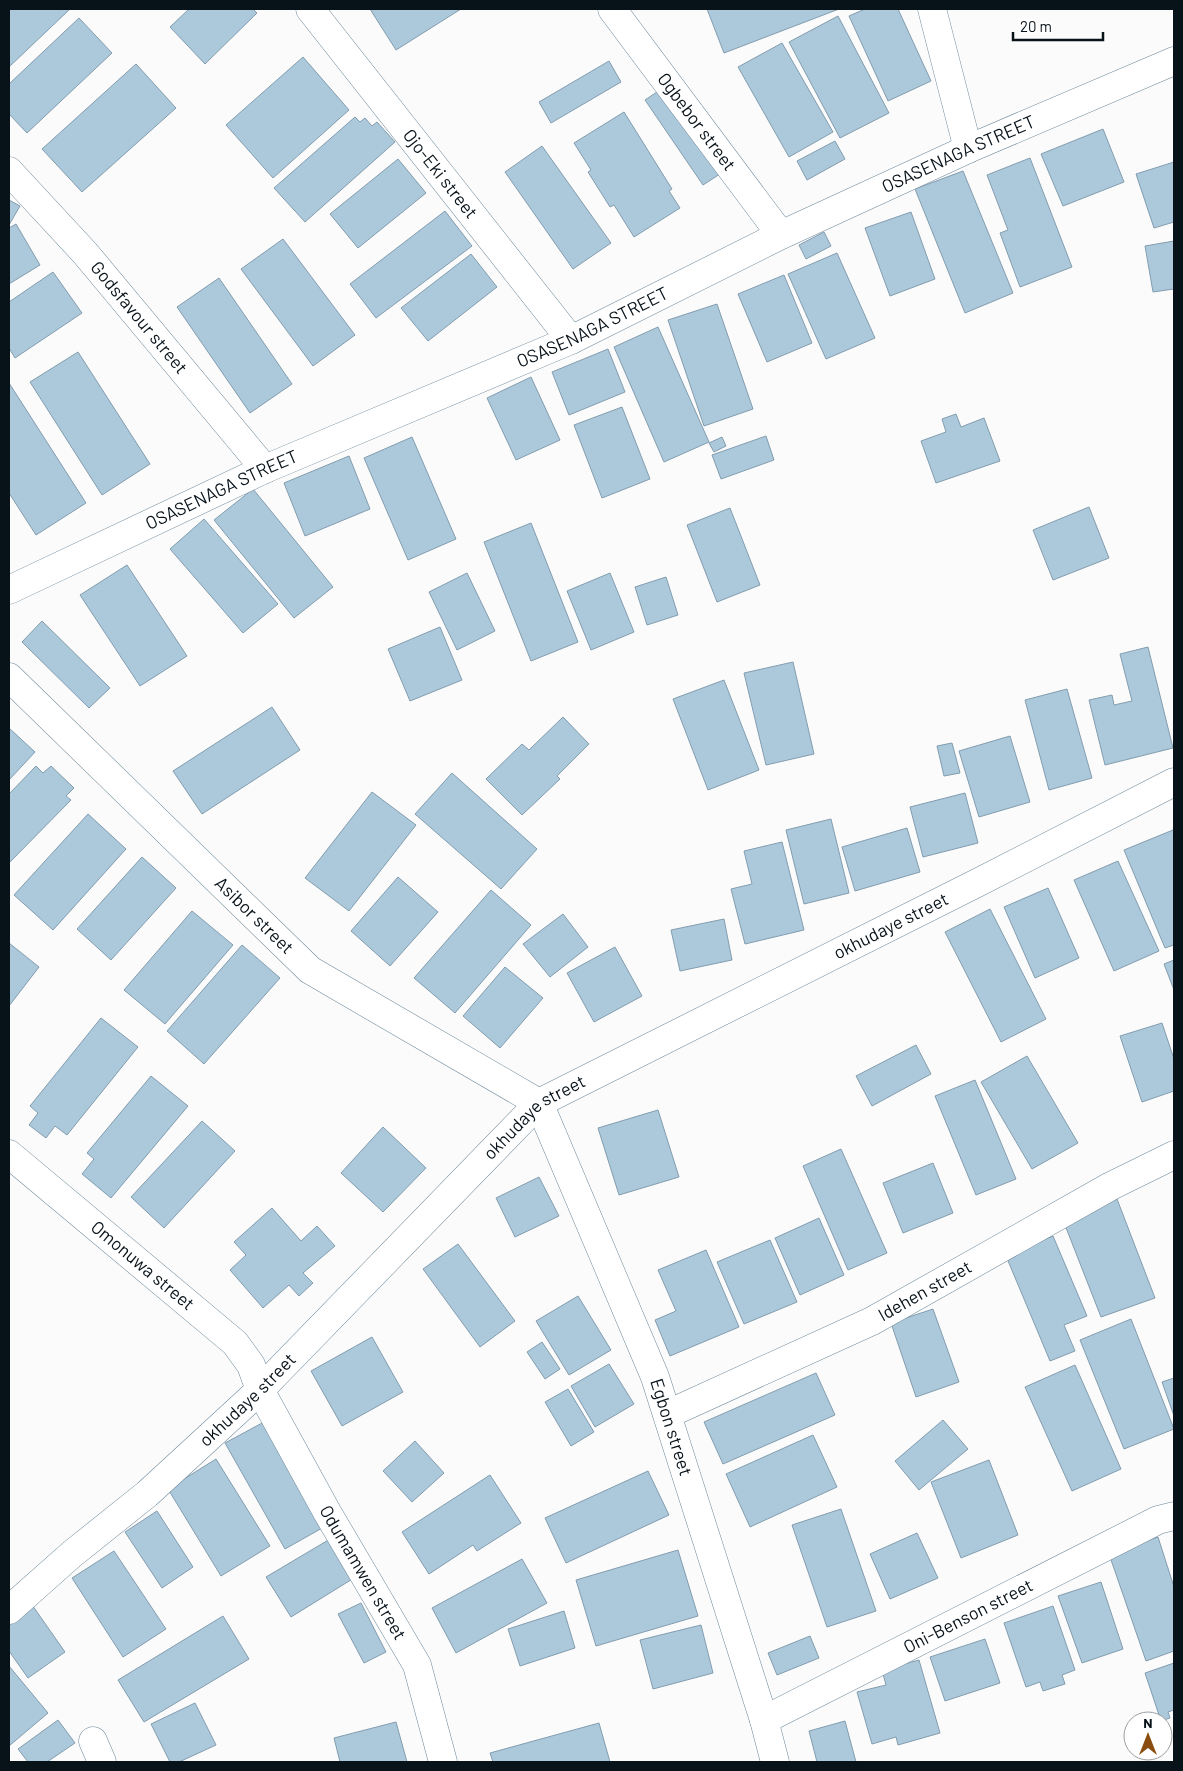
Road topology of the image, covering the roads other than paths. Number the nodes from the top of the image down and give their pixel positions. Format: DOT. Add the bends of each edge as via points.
graph roads {
  1 [pos="310,9"];
  2 [pos="612,9"];
  3 [pos="932,9"];
  4 [pos="1174,61"];
  5 [pos="968,149"];
  6 [pos="9,171"];
  7 [pos="781,235"];
  8 [pos="571,340"];
  9 [pos="265,469"];
  10 [pos="9,590"];
  11 [pos="9,677"];
  12 [pos="1174,782"];
  13 [pos="539,1103"];
  14 [pos="9,1154"];
  15 [pos="1174,1155"];
  16 [pos="260,1390"];
  17 [pos="668,1414"];
  18 [pos="1174,1516"];
  19 [pos="9,1610"];
  20 [pos="764,1720"];
  21 [pos="443,1762"];
  22 [pos="775,1762"];
  1 -- 8 [label="street, Ojo-Eki street"];
  2 -- 7 [label="street, Ogbebor street"];
  3 -- 5 [label="street"];
  4 -- 5 [label="street, OSASENAGA STREET"];
  5 -- 7 [label="street, OSASENAGA STREET"];
  6 -- 9 [label="street, Godsfavour street" via="85,254"];
  7 -- 8 [label="street, OSASENAGA STREET"];
  8 -- 9 [label="street, OSASENAGA STREET"];
  9 -- 10 [label="street, OSASENAGA STREET"];
  11 -- 13 [label="street, Asibor street" via="310,970"];
  12 -- 13 [label="street, okhudaye street"];
  13 -- 16 [label="street, okhudaye street"];
  13 -- 17 [label="street, Egbon street" via="655,1376"];
  14 -- 16 [label="street, Omonuwa street" via="234,1343 251,1365"];
  15 -- 17 [label="street, Idehen street" via="1111,1186 872,1322"];
  16 -- 19 [label="street, okhudaye street" via="147,1494"];
  16 -- 21 [label="street, Odumamwen street" via="417,1665"];
  17 -- 20 [label="street, Egbon street"];
  18 -- 20 [label="street, Oni-Benson street" via="1158,1520"];
  20 -- 22 [label="street, Egbon street"];
}
